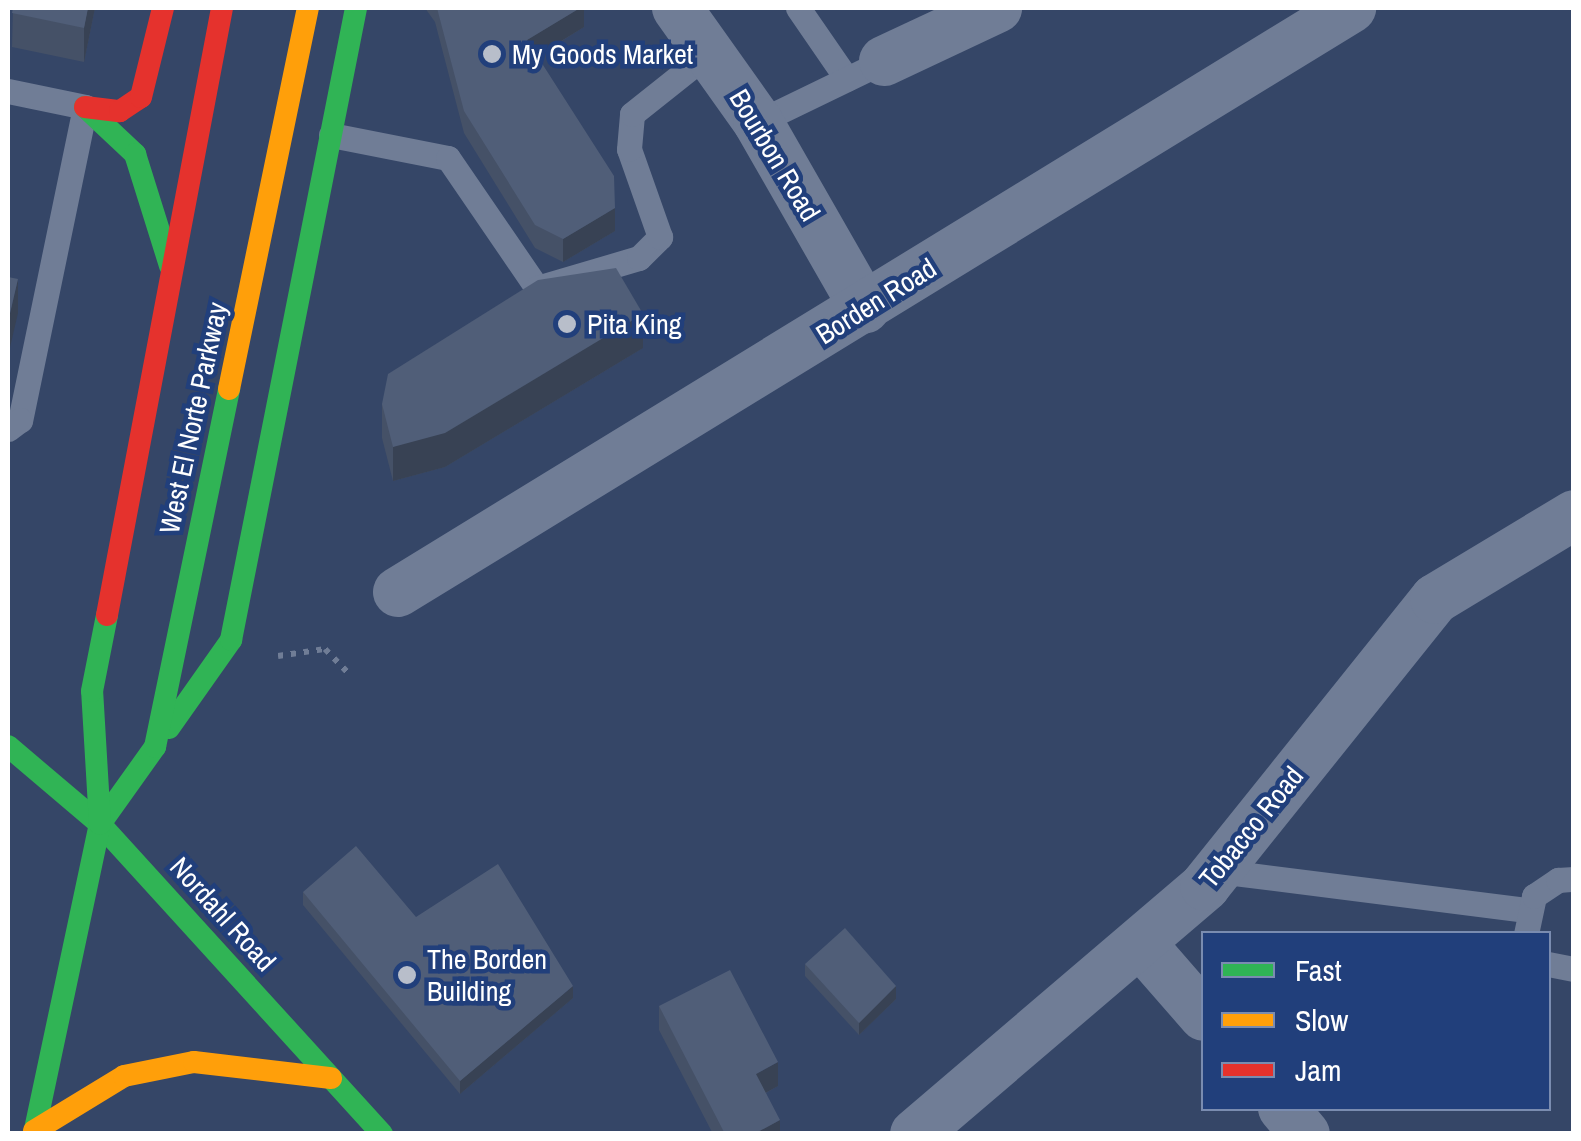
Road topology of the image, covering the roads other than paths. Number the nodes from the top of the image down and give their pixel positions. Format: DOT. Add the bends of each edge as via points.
graph roads {
  1 [pos="164,8"];
  2 [pos="222,8"];
  3 [pos="308,8"];
  4 [pos="356,8"];
  5 [pos="677,8"];
  6 [pos="798,8"];
  7 [pos="997,8"];
  8 [pos="1351,8"];
  9 [pos="710,52"];
  10 [pos="865,70"];
  11 [pos="8,91"];
  12 [pos="260,96"];
  13 [pos="85,106"];
  14 [pos="758,122"];
  15 [pos="285,125"];
  16 [pos="331,135"];
  17 [pos="171,269"];
  18 [pos="865,309"];
  19 [pos="8,429"];
  20 [pos="1574,516"];
  21 [pos="398,592"];
  22 [pos="8,746"];
  23 [pos="155,747"];
  24 [pos="100,824"];
  25 [pos="1218,871"];
  26 [pos="1574,879"];
  27 [pos="1526,922"];
  28 [pos="1142,945"];
  29 [pos="1201,1013"];
  30 [pos="331,1078"];
  31 [pos="1286,1111"];
  32 [pos="34,1132"];
  33 [pos="382,1134"];
  34 [pos="914,1134"];
  35 [pos="1305,1134"];
  1 -- 13 [label="main road" via="142,97 120,111"];
  2 -- 17 [label="main road, West El Norte Parkway"];
  3 -- 15 [label="main road, West El Norte Parkway"];
  4 -- 16 [label="main road"];
  5 -- 9 [label="street, Bourbon Road"];
  6 -- 10 [label="lane"];
  7 -- 10 [label="street"];
  8 -- 18 [label="street, Borden Road"];
  9 -- 14 [label="street, Bourbon Road"];
  9 -- 16 [label="lane" via="632,114 628,149 660,237 639,258 537,288 448,158"];
  10 -- 14 [label="lane"];
  11 -- 13 [label="lane"];
  12 -- 15 [label="main road"];
  13 -- 17 [label="main road" via="136,154"];
  13 -- 19 [label="lane" via="20,420"];
  14 -- 18 [label="street, Bourbon Road"];
  15 -- 16 [label="main road"];
  15 -- 23 [label="main road, West El Norte Parkway"];
  16 -- 23 [label="main road" via="231,640"];
  17 -- 24 [label="main road, West El Norte Parkway" via="92,691"];
  18 -- 21 [label="street, Borden Road"];
  20 -- 25 [label="street, Tobacco Road" via="1435,599"];
  22 -- 24 [label="main road, Nordahl Road"];
  23 -- 24 [label="main road, West El Norte Parkway"];
  24 -- 30 [label="main road, Nordahl Road"];
  24 -- 32 [label="main road, West El Norte Parkway"];
  25 -- 27 [label="lane"];
  25 -- 28 [label="street, Tobacco Road"];
  26 -- 27 [label="lane" via="1544,886"];
  28 -- 29 [label="street"];
  28 -- 34 [label="street, Tobacco Road"];
  30 -- 32 [label="main road" via="194,1062 124,1076"];
  30 -- 33 [label="main road, Nordahl Road"];
  31 -- 35 [label="street"];
}
